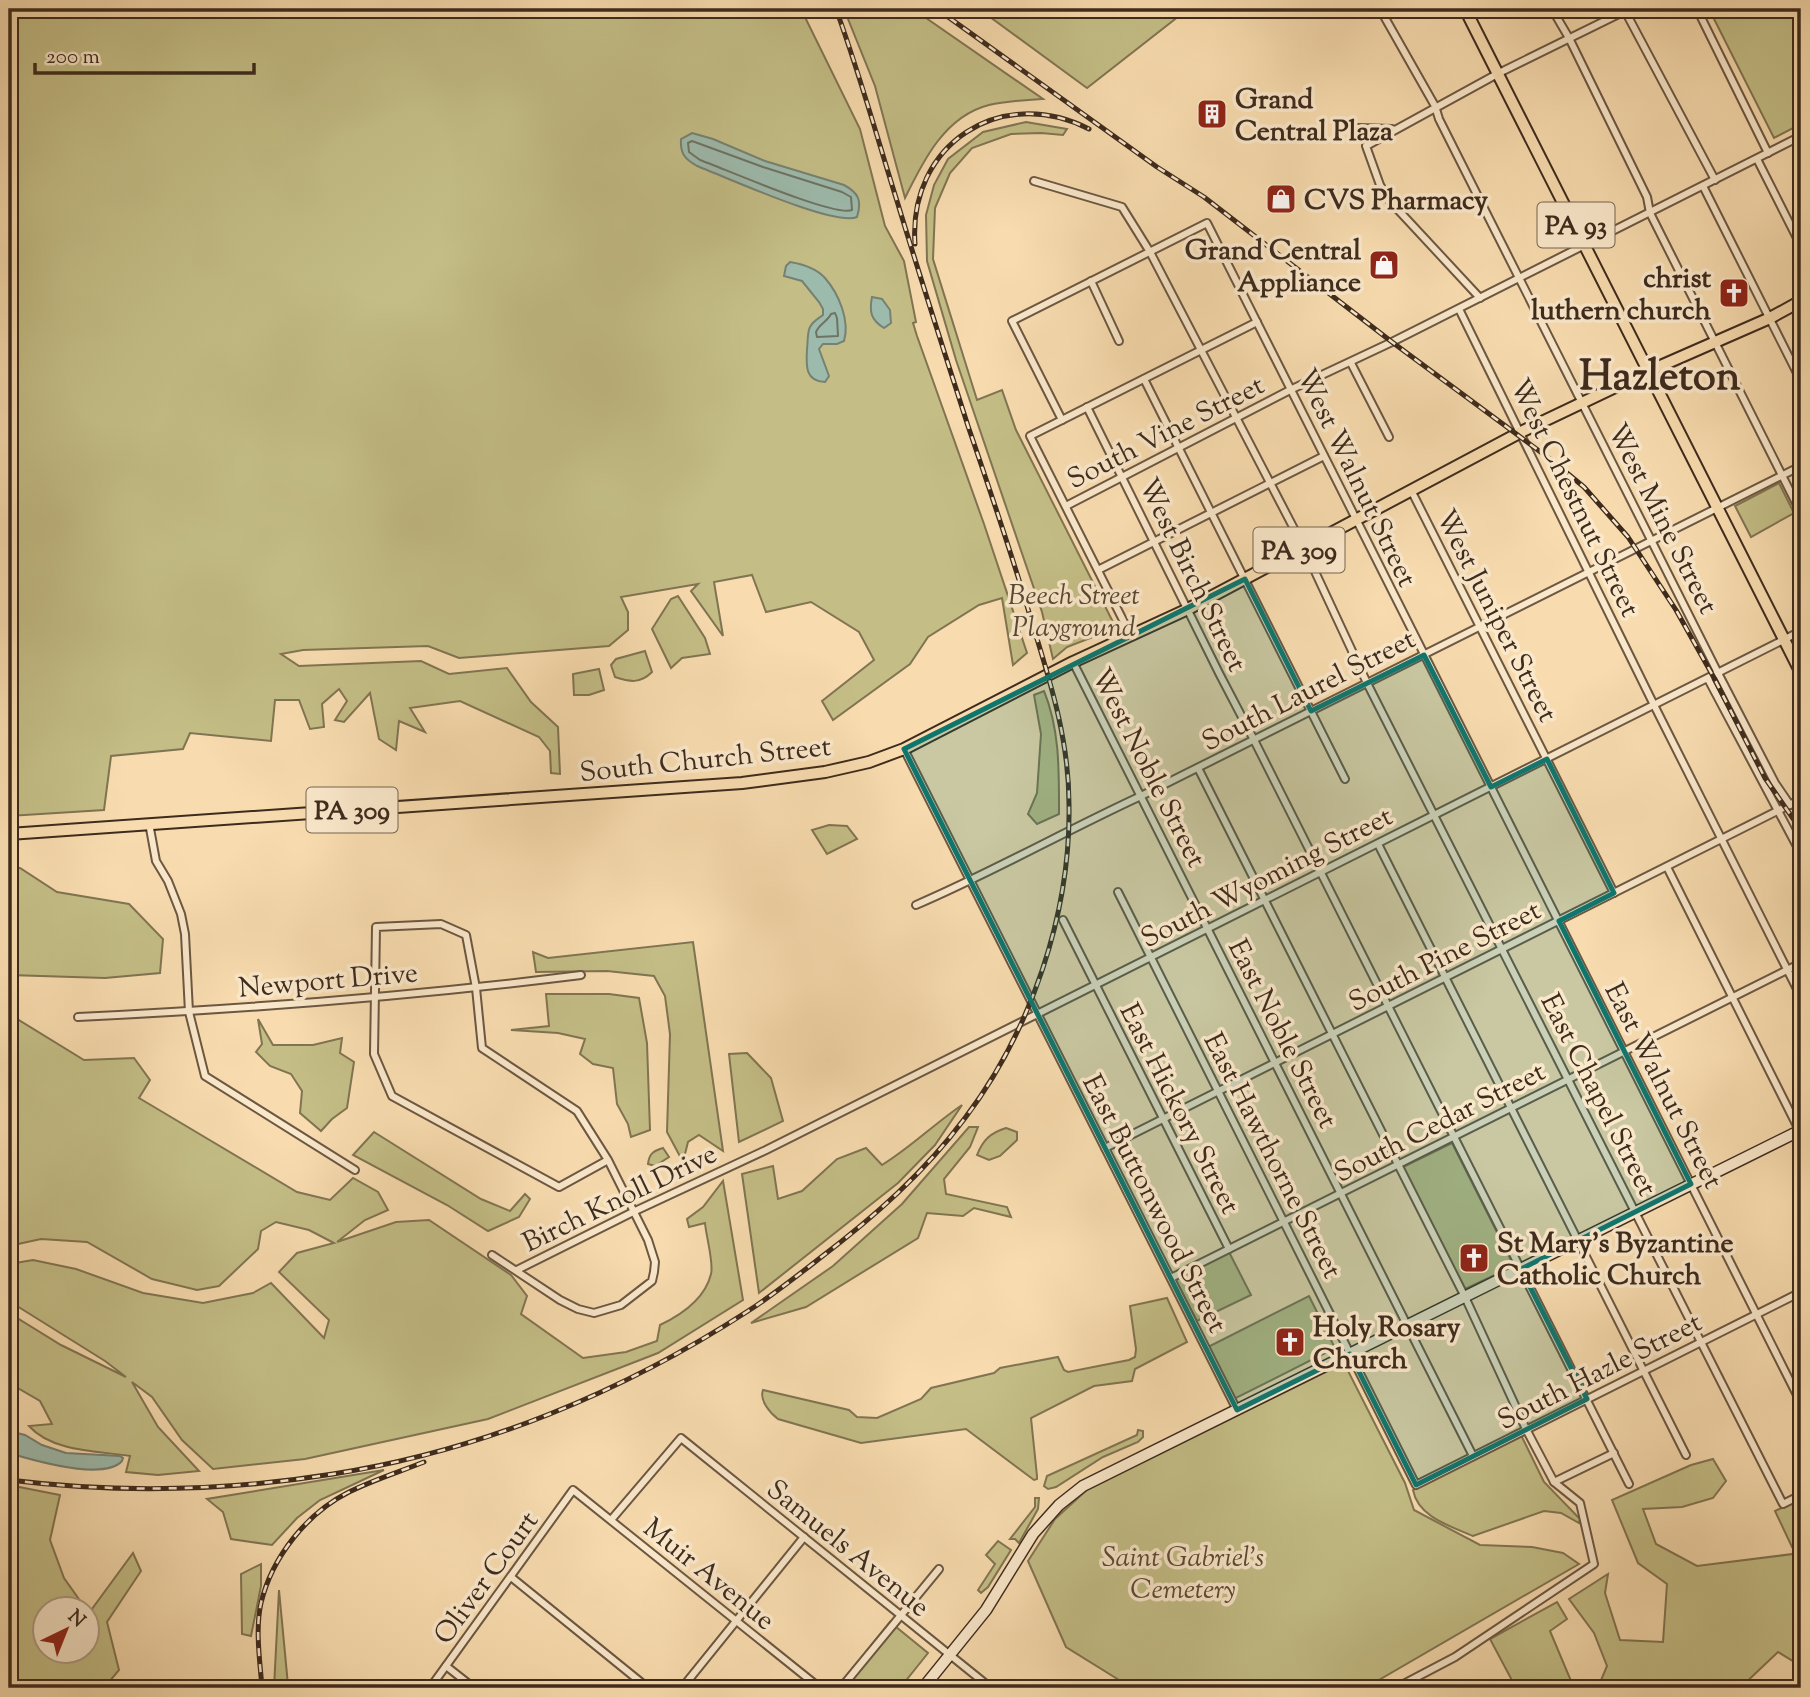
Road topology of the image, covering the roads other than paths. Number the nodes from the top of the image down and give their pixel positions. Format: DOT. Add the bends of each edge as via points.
graph roads {
  1 [pos="1380,9"];
  2 [pos="1465,9"];
  3 [pos="1552,9"];
  4 [pos="1626,9"];
  5 [pos="1697,9"];
  6 [pos="1569,38"];
  7 [pos="1499,73"];
  8 [pos="1435,106"];
  9 [pos="1358,128"];
  10 [pos="1394,129"];
  11 [pos="1801,136"];
  12 [pos="1768,153"];
  13 [pos="1757,159"];
  14 [pos="1714,180"];
  15 [pos="1034,181"];
  16 [pos="1703,186"];
  17 [pos="1650,213"];
  18 [pos="1586,245"];
  19 [pos="1801,246"];
  20 [pos="1150,251"];
  21 [pos="1519,279"];
  22 [pos="1091,281"];
  23 [pos="1480,298"];
  24 [pos="1801,301"];
  25 [pos="1460,309"];
  26 [pos="1770,318"];
  27 [pos="1257,322"];
  28 [pos="1119,341"];
  29 [pos="1715,342"];
  30 [pos="1202,350"];
  31 [pos="1351,363"];
  32 [pos="1649,371"];
  33 [pos="1144,379"];
  34 [pos="1801,381"];
  35 [pos="1292,389"];
  36 [pos="1582,404"];
  37 [pos="1087,407"];
  38 [pos="1236,418"];
  39 [pos="1062,420"];
  40 [pos="1521,432"];
  41 [pos="1388,437"];
  42 [pos="1179,449"];
  43 [pos="1324,456"];
  44 [pos="1801,466"];
  45 [pos="1782,475"];
  46 [pos="1122,477"];
  47 [pos="1270,484"];
  48 [pos="1411,490"];
  49 [pos="1066,506"];
  50 [pos="1718,508"];
  51 [pos="1211,513"];
  52 [pos="1801,513"];
  53 [pos="1356,519"];
  54 [pos="1154,541"];
  55 [pos="1651,541"];
  56 [pos="1304,548"];
  57 [pos="1098,570"];
  58 [pos="1590,572"];
  59 [pos="1245,579"];
  60 [pos="1188,608"];
  61 [pos="1480,627"];
  62 [pos="1801,631"];
  63 [pos="1131,636"];
  64 [pos="1785,640"];
  65 [pos="1424,655"];
  66 [pos="1073,662"];
  67 [pos="1718,673"];
  68 [pos="1801,673"];
  69 [pos="1708,679"];
  70 [pos="1367,683"];
  71 [pos="1654,705"];
  72 [pos="1311,711"];
  73 [pos="1254,740"];
  74 [pos="904,749"];
  75 [pos="1547,759"];
  76 [pos="1198,768"];
  77 [pos="1345,779"];
  78 [pos="1491,787"];
  79 [pos="1141,796"];
  80 [pos="1801,799"];
  81 [pos="1790,805"];
  82 [pos="1777,811"];
  83 [pos="1435,815"];
  84 [pos="149,823"];
  85 [pos="9,834"];
  86 [pos="1722,839"];
  87 [pos="1378,844"];
  88 [pos="1801,854"];
  89 [pos="1667,867"];
  90 [pos="1321,872"];
  91 [pos="971,882"];
  92 [pos="1118,892"];
  93 [pos="1614,893"];
  94 [pos="1265,900"];
  95 [pos="916,905"];
  96 [pos="1063,920"];
  97 [pos="1559,921"];
  98 [pos="1208,929"];
  99 [pos="1503,949"];
  100 [pos="1151,957"];
  101 [pos="1801,963"];
  102 [pos="1787,970"];
  103 [pos="580,975"];
  104 [pos="1445,978"];
  105 [pos="1095,985"];
  106 [pos="476,988"];
  107 [pos="374,996"];
  108 [pos="1732,997"];
  109 [pos="1801,997"];
  110 [pos="1389,1006"];
  111 [pos="188,1012"];
  112 [pos="1038,1014"];
  113 [pos="78,1017"];
  114 [pos="1333,1034"];
  115 [pos="1624,1051"];
  116 [pos="1275,1063"];
  117 [pos="1569,1079"];
  118 [pos="1218,1091"];
  119 [pos="1511,1108"];
  120 [pos="1163,1119"];
  121 [pos="1801,1131"];
  122 [pos="1454,1136"];
  123 [pos="1105,1148"];
  124 [pos="766,1150"];
  125 [pos="608,1160"];
  126 [pos="1398,1164"];
  127 [pos="355,1170"];
  128 [pos="1691,1184"];
  129 [pos="1341,1193"];
  130 [pos="633,1212"];
  131 [pos="1636,1212"];
  132 [pos="1284,1222"];
  133 [pos="1578,1241"];
  134 [pos="1229,1249"];
  135 [pos="492,1255"];
  136 [pos="1521,1269"];
  137 [pos="517,1270"];
  138 [pos="1171,1278"];
  139 [pos="1801,1292"];
  140 [pos="1465,1297"];
  141 [pos="1757,1314"];
  142 [pos="1408,1326"];
  143 [pos="1701,1342"];
  144 [pos="1350,1354"];
  145 [pos="1643,1371"];
  146 [pos="1587,1399"];
  147 [pos="1801,1403"];
  148 [pos="1237,1410"];
  149 [pos="1526,1429"];
  150 [pos="1614,1453"];
  151 [pos="1686,1455"];
  152 [pos="1473,1456"];
  153 [pos="1554,1482"];
  154 [pos="1629,1484"];
  155 [pos="1416,1485"];
  156 [pos="573,1490"];
  157 [pos="1801,1495"];
  158 [pos="611,1520"];
  159 [pos="804,1537"];
  160 [pos="939,1569"];
  161 [pos="511,1577"];
  162 [pos="901,1616"];
  163 [pos="736,1621"];
  164 [pos="950,1655"];
  165 [pos="446,1666"];
  166 [pos="430,1688"];
  167 [pos="474,1688"];
  168 [pos="648,1688"];
  169 [pos="682,1688"];
  170 [pos="820,1688"];
  171 [pos="841,1688"];
  172 [pos="923,1688"];
  173 [pos="991,1688"];
  174 [pos="1396,1688"];
  1 -- 8 [label="street, West Mine Street"];
  2 -- 7 [label="main road, PA 93"];
  3 -- 6 [label="street"];
  4 -- 6 [label="street"];
  4 -- 14 [label="street"];
  5 -- 12 [label="street"];
  6 -- 7 [label="street"];
  6 -- 17 [label="street" via="1647,197"];
  7 -- 8 [label="street"];
  7 -- 18 [label="main road, PA 93"];
  8 -- 10 [label="street"];
  8 -- 21 [label="street, West Mine Street"];
  9 -- 10 [label="street"];
  10 -- 23 [label="street" via="1366,146 1380,185"];
  11 -- 12 [label="street, South Vine Street"];
  12 -- 13 [label="street, South Vine Street"];
  13 -- 14 [label="street, South Vine Street"];
  13 -- 19 [label="street"];
  14 -- 16 [label="street, South Vine Street"];
  15 -- 20 [label="street, East Chapel Street" via="1122,207"];
  16 -- 17 [label="street, South Vine Street"];
  16 -- 26 [label="street"];
  17 -- 18 [label="street, South Vine Street"];
  17 -- 29 [label="street"];
  18 -- 21 [label="street, South Vine Street"];
  18 -- 32 [label="main road, PA 93"];
  20 -- 22 [label="street"];
  20 -- 27 [label="street, West Walnut Street" via="1207,223"];
  20 -- 30 [label="street, East Chapel Street"];
  21 -- 23 [label="street, South Vine Street"];
  21 -- 36 [label="street, West Mine Street"];
  22 -- 28 [label="street"];
  22 -- 39 [label="street" via="1012,321"];
  23 -- 25 [label="street, South Vine Street"];
  24 -- 26 [label="main road, PA 309"];
  25 -- 31 [label="street, South Vine Street"];
  25 -- 40 [label="street, West Chestnut Street"];
  26 -- 29 [label="main road, PA 309"];
  26 -- 34 [label="street"];
  27 -- 30 [label="street"];
  27 -- 35 [label="street, West Walnut Street"];
  29 -- 32 [label="main road, PA 309"];
  29 -- 45 [label="street"];
  30 -- 33 [label="street"];
  30 -- 38 [label="street, East Chapel Street"];
  31 -- 35 [label="street, South Vine Street"];
  31 -- 41 [label="street"];
  32 -- 36 [label="main road, South Church Street / PA 309"];
  32 -- 50 [label="main road, PA 93"];
  33 -- 37 [label="street"];
  33 -- 42 [label="street"];
  35 -- 38 [label="street, South Vine Street"];
  35 -- 43 [label="street, West Walnut Street"];
  36 -- 40 [label="main road, South Church Street / PA 309"];
  36 -- 55 [label="street, West Mine Street"];
  37 -- 39 [label="street"];
  37 -- 46 [label="street, West Birch Street"];
  38 -- 42 [label="street, South Vine Street"];
  38 -- 47 [label="street, East Chapel Street"];
  39 -- 49 [label="street" via="1030,436"];
  40 -- 48 [label="main road, South Church Street / PA 309"];
  40 -- 58 [label="street, West Chestnut Street"];
  42 -- 46 [label="street, South Vine Street"];
  42 -- 51 [label="street"];
  43 -- 47 [label="street"];
  43 -- 53 [label="street, West Walnut Street"];
  44 -- 45 [label="street, South Laurel Street"];
  45 -- 50 [label="street, South Laurel Street"];
  45 -- 52 [label="street"];
  46 -- 49 [label="street, South Vine Street"];
  46 -- 54 [label="street, West Birch Street"];
  47 -- 51 [label="street"];
  47 -- 56 [label="street, East Chapel Street"];
  48 -- 53 [label="main road, South Church Street / PA 309"];
  48 -- 61 [label="street, West Juniper Street"];
  49 -- 57 [label="street"];
  50 -- 55 [label="street, South Laurel Street"];
  50 -- 64 [label="main road, PA 93"];
  51 -- 54 [label="street"];
  51 -- 59 [label="street"];
  53 -- 56 [label="main road, South Church Street / PA 309"];
  53 -- 65 [label="street, West Walnut Street"];
  54 -- 57 [label="street"];
  54 -- 60 [label="street, West Birch Street"];
  55 -- 58 [label="street, South Laurel Street"];
  55 -- 67 [label="street, West Mine Street"];
  56 -- 59 [label="main road, South Church Street / PA 309"];
  56 -- 70 [label="street, East Chapel Street"];
  57 -- 63 [label="street"];
  58 -- 61 [label="street, South Laurel Street"];
  58 -- 71 [label="street, West Chestnut Street"];
  59 -- 60 [label="main road, South Church Street / PA 309"];
  59 -- 72 [label="street"];
  60 -- 63 [label="main road, South Church Street / PA 309"];
  60 -- 73 [label="street, West Birch Street"];
  61 -- 65 [label="street, South Laurel Street"];
  61 -- 75 [label="street, West Juniper Street"];
  62 -- 64 [label="street, South Wyoming Street"];
  63 -- 66 [label="main road, South Church Street / PA 309"];
  64 -- 67 [label="street, South Wyoming Street"];
  64 -- 68 [label="main road, PA 93"];
  65 -- 70 [label="street, South Laurel Street"];
  65 -- 78 [label="street, West Walnut Street"];
  66 -- 74 [label="main road, South Church Street / PA 309"];
  66 -- 79 [label="street, West Noble Street"];
  67 -- 69 [label="street, South Wyoming Street"];
  67 -- 81 [label="street, West Mine Street"];
  69 -- 71 [label="street, South Wyoming Street"];
  69 -- 82 [label="street"];
  70 -- 72 [label="street, South Laurel Street"];
  70 -- 83 [label="street, East Chapel Street"];
  71 -- 75 [label="street, South Wyoming Street"];
  71 -- 86 [label="street, West Chestnut Street"];
  72 -- 73 [label="street, South Laurel Street"];
  72 -- 77 [label="street"];
  73 -- 76 [label="street, South Laurel Street"];
  73 -- 90 [label="street, West Birch Street"];
  74 -- 84 [label="main road, South Church Street / PA 309" via="825,772 742,783"];
  74 -- 91 [label="street, East Buttonwood Street"];
  75 -- 78 [label="street, South Wyoming Street"];
  75 -- 93 [label="street, West Juniper Street"];
  76 -- 79 [label="street, South Laurel Street"];
  76 -- 94 [label="street"];
  78 -- 83 [label="street, South Wyoming Street"];
  78 -- 97 [label="street, East Walnut Street"];
  79 -- 91 [label="street, South Laurel Street"];
  79 -- 98 [label="street, West Noble Street"];
  80 -- 81 [label="street, South Pine Street"];
  81 -- 82 [label="street, South Pine Street"];
  82 -- 86 [label="street, South Pine Street"];
  82 -- 88 [label="street"];
  83 -- 87 [label="street, South Wyoming Street"];
  83 -- 99 [label="street, East Chapel Street"];
  84 -- 85 [label="main road, South Church Street / PA 309"];
  84 -- 111 [label="street" via="156,861 183,924"];
  86 -- 89 [label="street, South Pine Street"];
  86 -- 102 [label="street, West Chestnut Street"];
  87 -- 90 [label="street, South Wyoming Street"];
  87 -- 104 [label="street"];
  89 -- 93 [label="street, South Pine Street"];
  89 -- 108 [label="street"];
  90 -- 94 [label="street, South Wyoming Street"];
  90 -- 110 [label="street, West Birch Street"];
  91 -- 95 [label="street, South Laurel Street"];
  91 -- 112 [label="street, East Buttonwood Street"];
  92 -- 100 [label="street, East Hawthorne Street"];
  93 -- 97 [label="street, South Pine Street"];
  94 -- 98 [label="street, South Wyoming Street"];
  94 -- 114 [label="street"];
  96 -- 105 [label="street, East Hickory Street"];
  97 -- 99 [label="street, South Pine Street"];
  97 -- 115 [label="street, East Walnut Street"];
  98 -- 100 [label="street, South Wyoming Street"];
  98 -- 116 [label="street, East Noble Street"];
  99 -- 104 [label="street, South Pine Street"];
  99 -- 117 [label="street, East Chapel Street"];
  100 -- 105 [label="street, South Wyoming Street"];
  100 -- 118 [label="street, East Hawthorne Street"];
  101 -- 102 [label="street, South Cedar Street"];
  102 -- 108 [label="street, South Cedar Street"];
  102 -- 109 [label="street, West Chestnut Street"];
  103 -- 106 [label="street, Newport Drive"];
  104 -- 110 [label="street, South Pine Street"];
  104 -- 119 [label="street"];
  105 -- 112 [label="street, South Wyoming Street"];
  105 -- 120 [label="street, East Hickory Street"];
  106 -- 107 [label="street, Newport Drive"];
  106 -- 107 [label="street" via="466,936 441,924 376,927"];
  106 -- 125 [label="street" via="482,1048 577,1111"];
  107 -- 111 [label="street, Newport Drive"];
  107 -- 125 [label="street" via="373,1055 392,1096 559,1187"];
  108 -- 115 [label="street, South Cedar Street"];
  108 -- 121 [label="street"];
  110 -- 114 [label="street, South Pine Street"];
  110 -- 122 [label="street, West Birch Street"];
  111 -- 113 [label="street, Newport Drive"];
  111 -- 127 [label="street" via="205,1076"];
  112 -- 123 [label="street, East Buttonwood Street"];
  112 -- 124 [label="street, South Wyoming Street"];
  114 -- 116 [label="street, South Pine Street"];
  114 -- 126 [label="street"];
  115 -- 117 [label="street, South Cedar Street"];
  115 -- 128 [label="street, East Walnut Street"];
  116 -- 118 [label="street, South Pine Street"];
  116 -- 129 [label="street, East Noble Street"];
  117 -- 119 [label="street, South Cedar Street"];
  117 -- 131 [label="street, East Chapel Street"];
  118 -- 120 [label="street, South Pine Street"];
  118 -- 132 [label="street, East Hawthorne Street"];
  119 -- 122 [label="street, South Cedar Street"];
  119 -- 133 [label="street"];
  120 -- 123 [label="street, South Pine Street"];
  120 -- 134 [label="street, East Hickory Street"];
  121 -- 128 [label="main road"];
  122 -- 126 [label="street, South Cedar Street"];
  122 -- 136 [label="street, West Birch Street"];
  123 -- 138 [label="street, East Buttonwood Street"];
  124 -- 130 [label="street, Birch Knoll Drive"];
  125 -- 130 [label="street"];
  126 -- 129 [label="street, South Cedar Street"];
  126 -- 140 [label="street"];
  128 -- 131 [label="main road"];
  128 -- 141 [label="street, East Walnut Street"];
  129 -- 132 [label="street, South Cedar Street"];
  129 -- 142 [label="street, East Noble Street"];
  130 -- 137 [label="street, Birch Knoll Drive"];
  130 -- 137 [label="street" via="648,1240 654,1272 652,1281 621,1305 594,1312 578,1309"];
  131 -- 133 [label="main road"];
  131 -- 143 [label="street, East Chapel Street"];
  132 -- 134 [label="street, South Cedar Street"];
  132 -- 144 [label="street, East Hawthorne Street"];
  133 -- 136 [label="main road"];
  133 -- 145 [label="street"];
  134 -- 138 [label="street, South Cedar Street"];
  135 -- 137 [label="street, Birch Knoll Drive"];
  136 -- 140 [label="main road"];
  136 -- 146 [label="street, West Birch Street"];
  138 -- 148 [label="street, East Buttonwood Street"];
  139 -- 141 [label="street, South Hazle Street"];
  140 -- 142 [label="main road"];
  140 -- 149 [label="street"];
  141 -- 143 [label="street, South Hazle Street"];
  141 -- 147 [label="street, East Walnut Street"];
  142 -- 144 [label="main road"];
  142 -- 152 [label="street, East Noble Street"];
  143 -- 145 [label="street, South Hazle Street"];
  143 -- 157 [label="street, East Chapel Street" via="1783,1504"];
  144 -- 148 [label="main road"];
  144 -- 155 [label="street, East Hawthorne Street"];
  145 -- 146 [label="street, South Hazle Street"];
  145 -- 151 [label="street"];
  146 -- 149 [label="street, South Hazle Street"];
  146 -- 150 [label="street, West Birch Street"];
  148 -- 164 [label="main road" via="1083,1486 1059,1505 1033,1534 986,1610"];
  149 -- 152 [label="street, South Hazle Street"];
  149 -- 153 [label="street"];
  150 -- 153 [label="street"];
  150 -- 154 [label="street, West Birch Street"];
  152 -- 155 [label="street, South Hazle Street"];
  153 -- 174 [label="street" via="1580,1503 1594,1564 1455,1657"];
  156 -- 158 [label="street, Muir Avenue"];
  156 -- 161 [label="street, Oliver Court"];
  158 -- 159 [label="street, Samuels Avenue" via="681,1438"];
  158 -- 163 [label="street, Muir Avenue"];
  159 -- 162 [label="street, Samuels Avenue"];
  159 -- 163 [label="street"];
  160 -- 162 [label="street"];
  161 -- 165 [label="street, Oliver Court"];
  161 -- 168 [label="street"];
  162 -- 164 [label="street, Samuels Avenue"];
  162 -- 171 [label="street"];
  163 -- 169 [label="street"];
  163 -- 170 [label="street, Muir Avenue"];
  164 -- 172 [label="main road"];
  164 -- 173 [label="street, Samuels Avenue"];
  165 -- 166 [label="street, Oliver Court"];
  165 -- 167 [label="street"];
}
